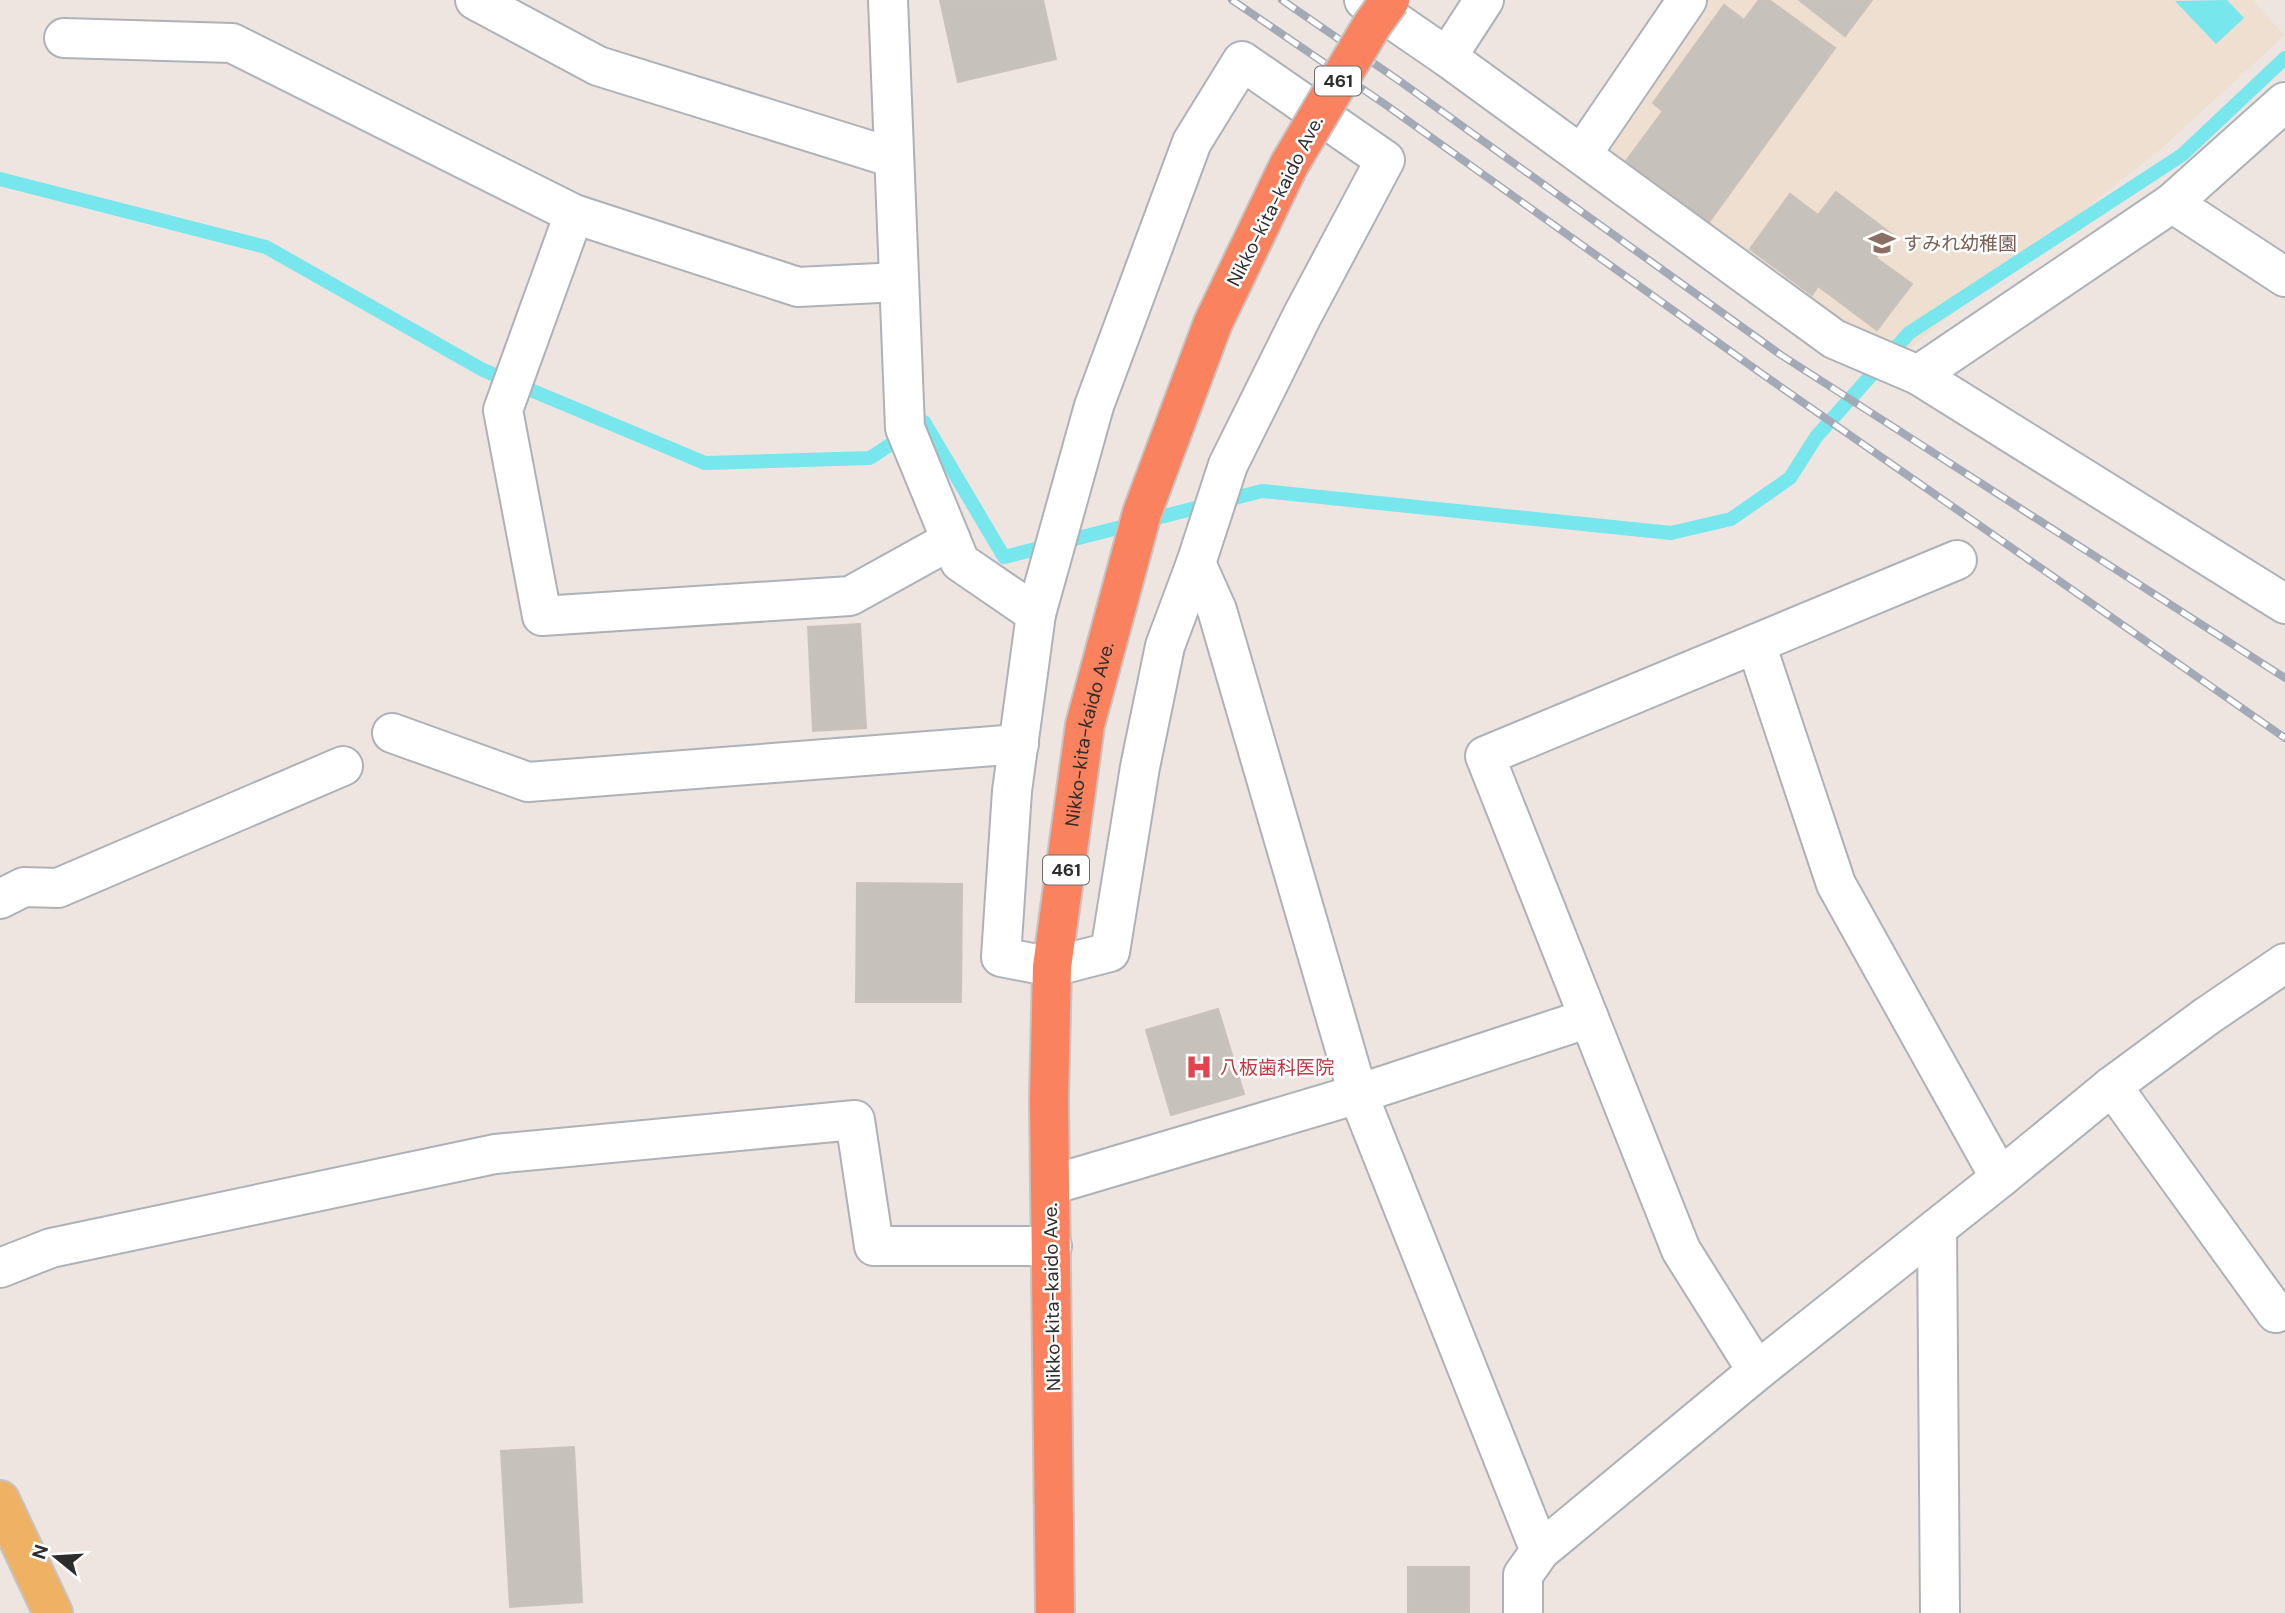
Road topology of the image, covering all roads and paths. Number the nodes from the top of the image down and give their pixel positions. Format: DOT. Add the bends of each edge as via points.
graph roads {
  1 [pos="475,0"];
  2 [pos="888,0"];
  3 [pos="1364,0"];
  4 [pos="1390,0"];
  5 [pos="1484,0"];
  6 [pos="1687,0"];
  7 [pos="64,38"];
  8 [pos="1447,57"];
  9 [pos="2285,102"];
  10 [pos="1582,154"];
  11 [pos="894,158"];
  12 [pos="2172,203"];
  13 [pos="573,214"];
  14 [pos="2285,277"];
  15 [pos="899,282"];
  16 [pos="1918,375"];
  17 [pos="951,540"];
  18 [pos="1957,560"];
  19 [pos="1196,563"];
  20 [pos="2285,604"];
  21 [pos="1036,614"];
  22 [pos="1756,644"];
  23 [pos="392,733"];
  24 [pos="1018,744"];
  25 [pos="343,766"];
  26 [pos="0,899"];
  27 [pos="2285,963"];
  28 [pos="1052,967"];
  29 [pos="1589,1018"];
  30 [pos="2112,1086"];
  31 [pos="1358,1094"];
  32 [pos="2000,1178"];
  33 [pos="1051,1185"];
  34 [pos="1937,1227"];
  35 [pos="1052,1246"];
  36 [pos="0,1268"];
  37 [pos="2276,1313"];
  38 [pos="1757,1371"];
  39 [pos="0,1500"];
  40 [pos="1540,1551"];
  41 [pos="53,1613"];
  42 [pos="1055,1613"];
  43 [pos="1523,1613"];
  44 [pos="1940,1613"];
  1 -- 11 [label="street" via="598,66"];
  2 -- 11 [label="street"];
  3 -- 8 [label="street"];
  4 -- 28 [label="highway, Nikko-kita-kaido Ave. / 461, bridge" via="1289,164 1213,323 1142,513 1085,724"];
  5 -- 8 [label="street"];
  6 -- 10 [label="street"];
  7 -- 13 [label="street" via="232,43"];
  8 -- 10 [label="street"];
  9 -- 12 [label="street"];
  10 -- 16 [label="street" via="1834,339"];
  11 -- 15 [label="street"];
  12 -- 14 [label="street"];
  12 -- 16 [label="street"];
  13 -- 15 [label="street" via="798,287"];
  13 -- 17 [label="street" via="503,410 542,616 850,596"];
  15 -- 17 [label="street" via="905,428"];
  16 -- 20 [label="street"];
  17 -- 21 [label="street" via="960,562"];
  18 -- 22 [label="street"];
  19 -- 21 [label="street" via="1228,465 1251,415 1385,160 1242,61 1192,142 1094,406"];
  19 -- 28 [label="street" via="1165,646 1110,951"];
  19 -- 31 [label="street" via="1217,610"];
  21 -- 24 [label="street"];
  22 -- 29 [label="street" via="1485,756"];
  22 -- 32 [label="street" via="1836,884"];
  23 -- 24 [label="street" via="527,782"];
  24 -- 28 [label="street" via="1001,957"];
  25 -- 26 [label="street" via="58,888 24,887"];
  27 -- 30 [label="street"];
  28 -- 33 [label="highway, Nikko-kita-kaido Ave. / 461"];
  29 -- 31 [label="street"];
  29 -- 38 [label="street" via="1681,1250"];
  30 -- 32 [label="street"];
  30 -- 37 [label="street"];
  31 -- 33 [label="street"];
  31 -- 40 [label="street"];
  32 -- 34 [label="street"];
  33 -- 35 [label="highway, Nikko-kita-kaido Ave. / 461"];
  34 -- 38 [label="street"];
  34 -- 44 [label="street"];
  35 -- 36 [label="street" via="874,1246 855,1120 495,1154 51,1248"];
  35 -- 42 [label="highway, Nikko-kita-kaido Ave. / 461"];
  38 -- 40 [label="street"];
  39 -- 41 [label="main road"];
  40 -- 43 [label="street" via="1523,1575"];
}
